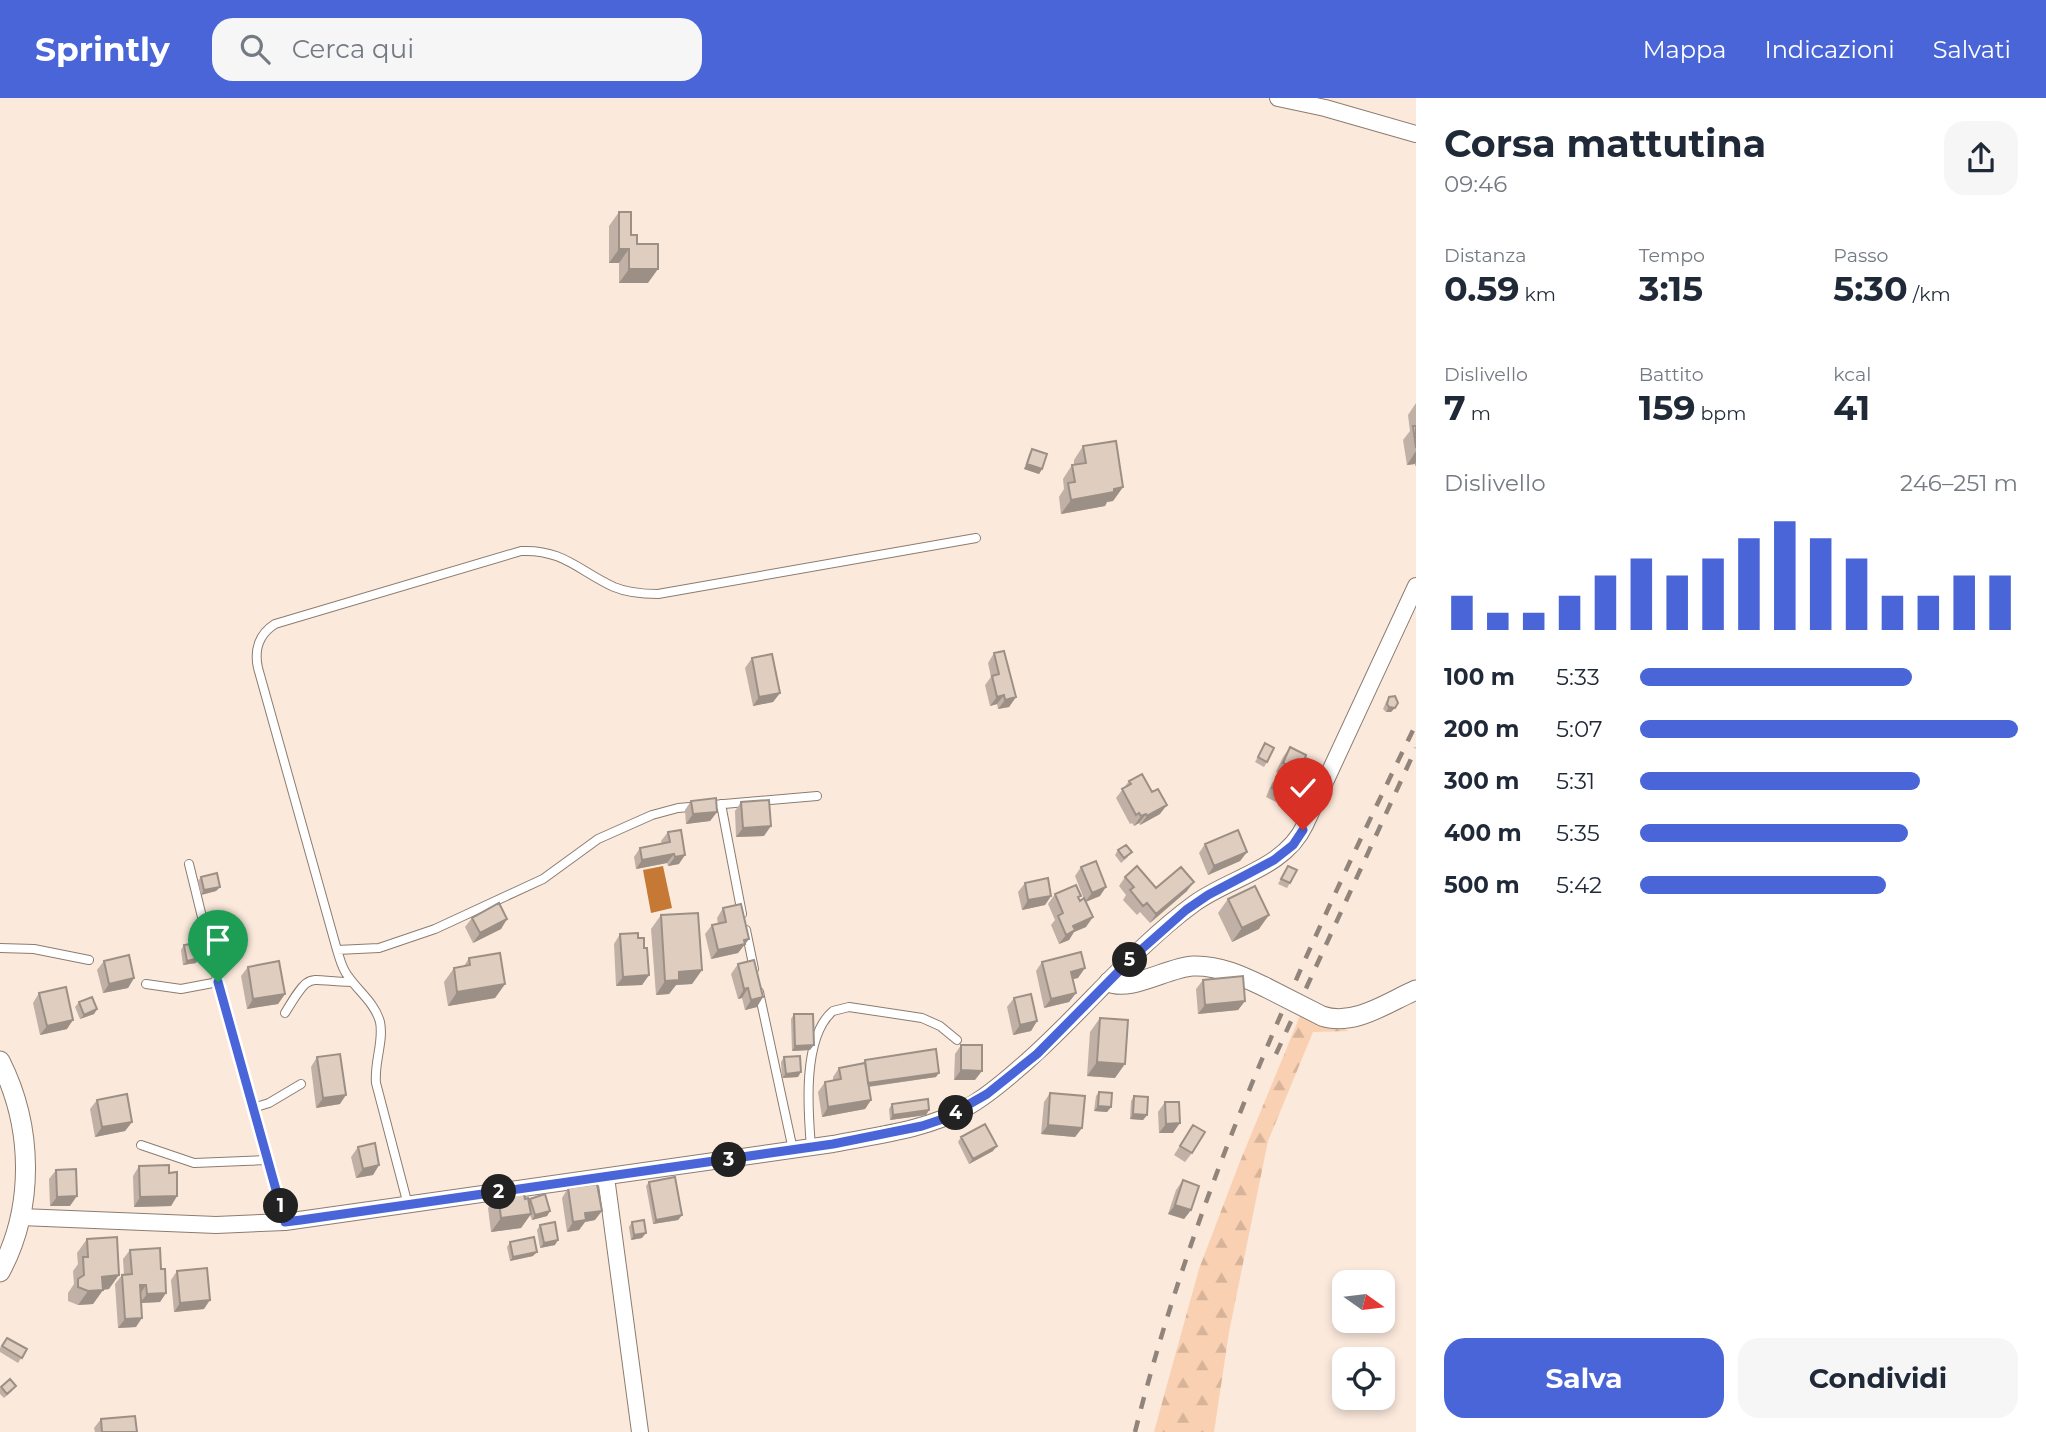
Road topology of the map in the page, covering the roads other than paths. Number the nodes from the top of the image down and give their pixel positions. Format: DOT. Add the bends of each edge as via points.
graph roads {
  1 [pos="1278,98"];
  2 [pos="1416,134"];
  3 [pos="976,538"];
  4 [pos="1416,586"];
  5 [pos="817,796"];
  6 [pos="721,804"];
  7 [pos="189,864"];
  8 [pos="0,948"];
  9 [pos="337,950"];
  10 [pos="89,960"];
  11 [pos="755,973"];
  12 [pos="218,982"];
  13 [pos="352,982"];
  14 [pos="1109,982"];
  15 [pos="146,984"];
  16 [pos="758,986"];
  17 [pos="1416,990"];
  18 [pos="285,1013"];
  19 [pos="957,1040"];
  20 [pos="0,1061"];
  21 [pos="301,1084"];
  22 [pos="253,1108"];
  23 [pos="141,1145"];
  24 [pos="811,1147"];
  25 [pos="793,1150"];
  26 [pos="268,1160"];
  27 [pos="606,1177"];
  28 [pos="408,1205"];
  29 [pos="21,1217"];
  30 [pos="285,1222"];
  31 [pos="0,1272"];
  32 [pos="640,1432"];
  1 -- 2 [label="street"];
  3 -- 9 [label="lane" via="658,594 619,589 558,555 521,551 275,624 260,639 257,662"];
  4 -- 14 [label="street" via="1293,845 1193,905"];
  5 -- 6 [label="lane"];
  6 -- 9 [label="lane" via="670,810 624,826 543,879 429,932 379,948"];
  6 -- 11 [label="lane"];
  7 -- 12 [label="lane"];
  8 -- 10 [label="lane" via="34,949"];
  9 -- 13 [label="lane"];
  12 -- 15 [label="lane" via="181,989"];
  12 -- 22 [label="lane"];
  13 -- 18 [label="lane" via="308,981"];
  13 -- 28 [label="lane" via="379,1020 376,1083"];
  14 -- 17 [label="street, bridge" via="1131,983 1181,967 1204,966 1236,974 1322,1016 1342,1019"];
  14 -- 24 [label="street" via="1037,1054 964,1109 922,1126"];
  16 -- 25 [label="lane"];
  19 -- 24 [label="lane" via="922,1018 849,1007 833,1010 822,1025 810,1067"];
  20 -- 29 [label="street" via="13,1092 24,1144 26,1181"];
  21 -- 22 [label="lane"];
  22 -- 26 [label="lane"];
  23 -- 26 [label="lane" via="194,1163"];
  24 -- 25 [label="street"];
  25 -- 27 [label="street"];
  26 -- 30 [label="lane"];
  27 -- 28 [label="street"];
  27 -- 32 [label="street"];
  28 -- 30 [label="street"];
  29 -- 30 [label="street" via="216,1225"];
  29 -- 31 [label="street"];
}
